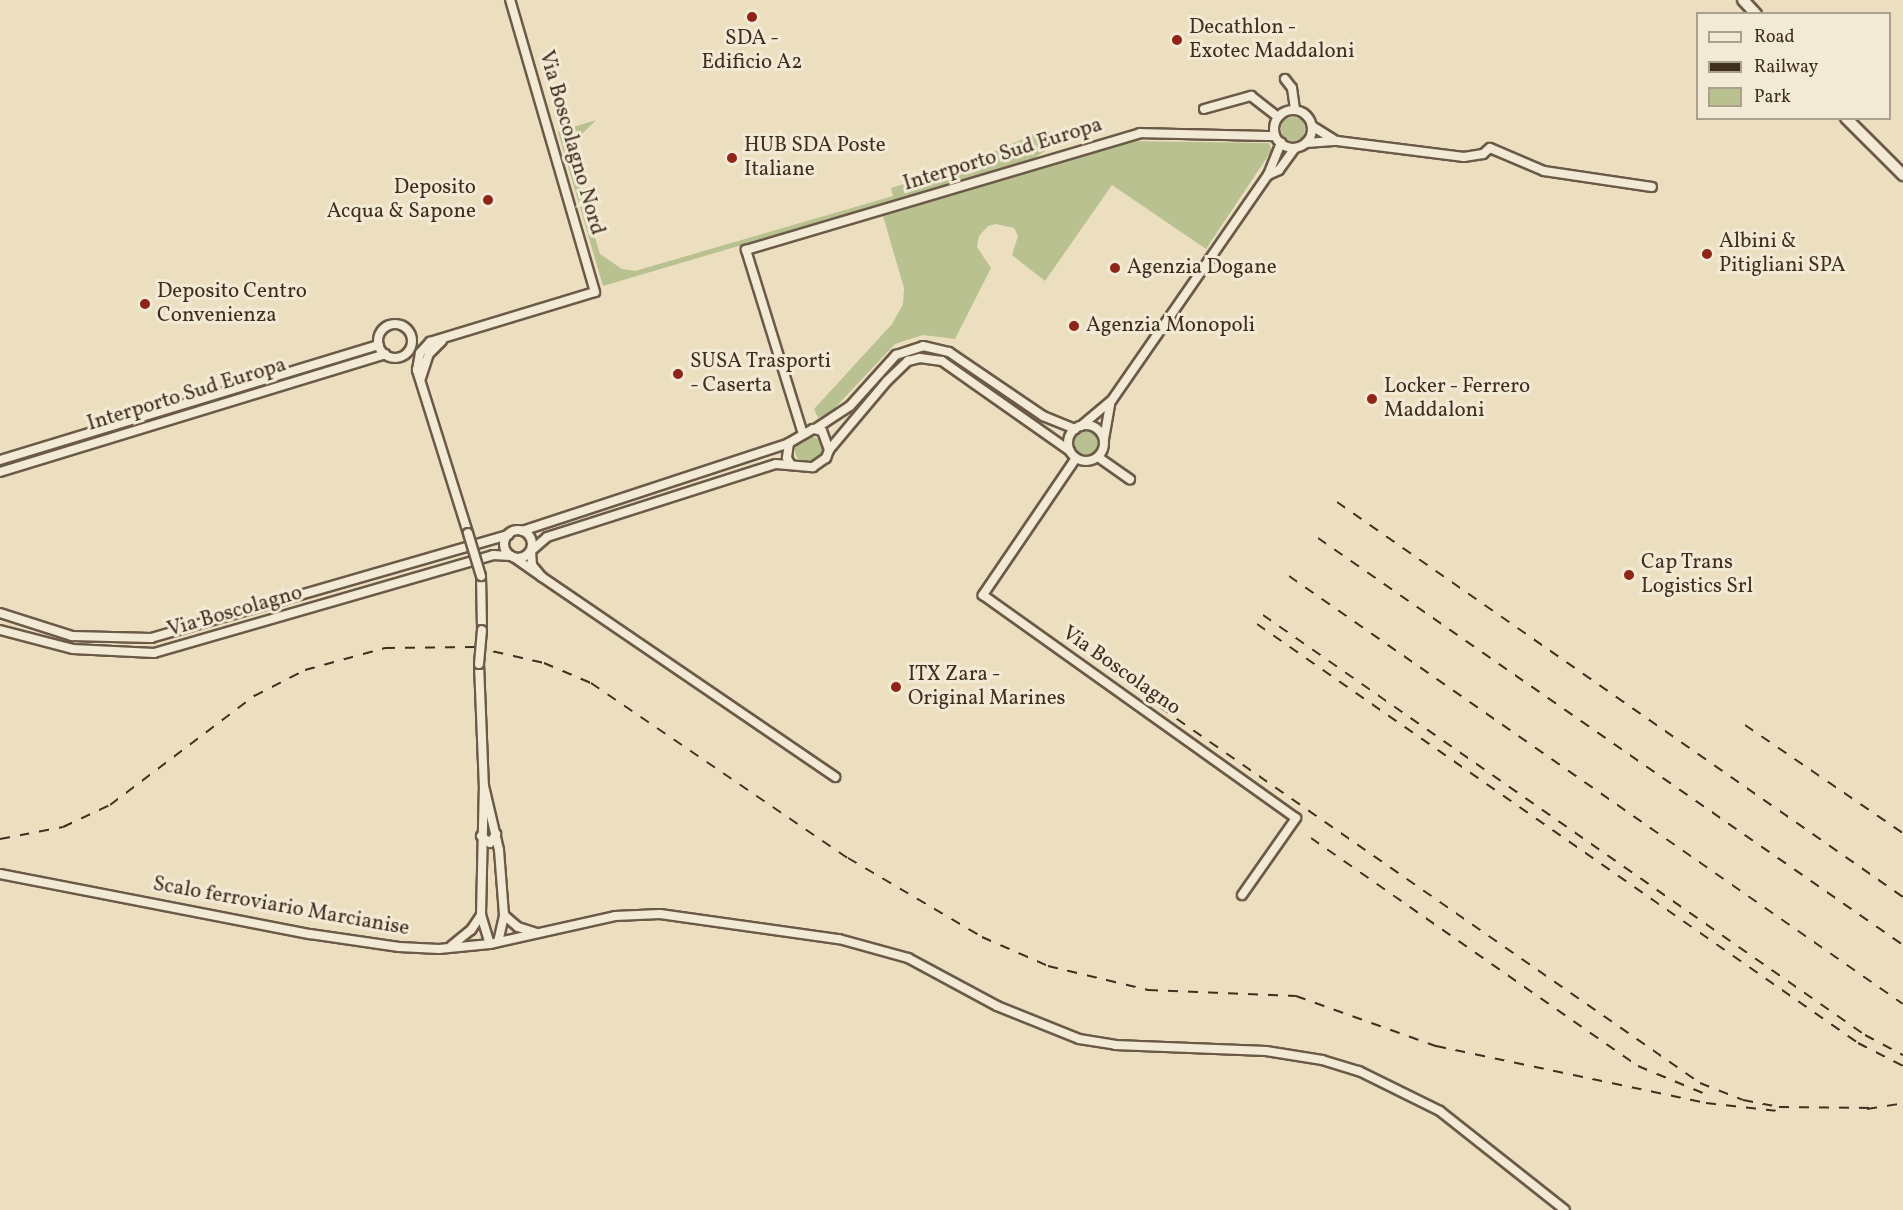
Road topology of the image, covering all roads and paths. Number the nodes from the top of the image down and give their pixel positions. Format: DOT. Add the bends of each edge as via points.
graph roads {
  1 [pos="510,0"];
  2 [pos="1743,0"];
  3 [pos="1754,12"];
  4 [pos="1285,79"];
  5 [pos="1204,109"];
  6 [pos="1295,110"];
  7 [pos="1278,117"];
  8 [pos="1848,120"];
  9 [pos="1312,126"];
  10 [pos="1275,136"];
  11 [pos="1337,141"];
  12 [pos="1281,143"];
  13 [pos="1306,143"];
  14 [pos="1295,148"];
  15 [pos="1268,175"];
  16 [pos="1903,175"];
  17 [pos="1652,187"];
  18 [pos="379,345"];
  19 [pos="384,354"];
  20 [pos="1112,400"];
  21 [pos="1078,427"];
  22 [pos="813,429"];
  23 [pos="803,434"];
  24 [pos="1104,439"];
  25 [pos="789,443"];
  26 [pos="829,450"];
  27 [pos="1070,451"];
  28 [pos="1098,457"];
  29 [pos="1076,458"];
  30 [pos="0,459"];
  31 [pos="791,465"];
  32 [pos="0,472"];
  33 [pos="1130,479"];
  34 [pos="522,531"];
  35 [pos="508,535"];
  36 [pos="531,551"];
  37 [pos="513,557"];
  38 [pos="542,577"];
  39 [pos="0,613"];
  40 [pos="0,630"];
  41 [pos="835,777"];
  42 [pos="484,786"];
  43 [pos="496,834"];
  44 [pos="481,836"];
  45 [pos="0,874"];
  46 [pos="1242,896"];
  47 [pos="481,915"];
  48 [pos="504,915"];
  49 [pos="541,934"];
  50 [pos="494,943"];
  51 [pos="439,949"];
  52 [pos="1565,1210"];
  1 -- 42 [label="street, Via Boscolagno Nord, bridge" via="586,256 594,296 442,341 429,354 421,380 481,576 479,664"];
  2 -- 3 [label="street"];
  4 -- 6 [label="street" via="1292,88"];
  5 -- 7 [label="street" via="1251,96"];
  6 -- 7 [label="street"];
  6 -- 9 [label="street" via="1306,115"];
  7 -- 10 [label="street"];
  8 -- 16 [label="street"];
  9 -- 11 [label="street"];
  9 -- 13 [label="street"];
  10 -- 12 [label="street"];
  10 -- 23 [label="street, Interporto Sud Europa" via="1140,133 746,250"];
  11 -- 13 [label="street"];
  11 -- 17 [label="street" via="1464,157 1483,154 1490,148 1544,171"];
  12 -- 14 [label="street"];
  12 -- 15 [label="street"];
  13 -- 14 [label="street"];
  14 -- 15 [label="street" via="1279,170"];
  15 -- 20 [label="street"];
  18 -- 19 [label="street"];
  18 -- 19 [label="street" via="380,334 388,326 399,325 409,331 409,351 400,357"];
  18 -- 30 [label="street, Interporto Sud Europa"];
  19 -- 32 [label="street, Interporto Sud Europa"];
  20 -- 21 [label="street"];
  20 -- 24 [label="street"];
  21 -- 22 [label="street, Via Boscolagno" via="1043,416 949,352 923,346 896,355 850,406"];
  21 -- 24 [label="street, Via Boscolagno" via="1093,427"];
  21 -- 27 [label="street" via="1069,439"];
  22 -- 23 [label="street, Via Boscolagno"];
  22 -- 26 [label="street" via="826,436"];
  23 -- 25 [label="street, Via Boscolagno"];
  24 -- 28 [label="street"];
  25 -- 31 [label="street" via="787,458"];
  25 -- 34 [label="street, Via Boscolagno"];
  26 -- 27 [label="street, Via Boscolagno" via="837,435 861,415 887,381 908,361 920,358 942,361"];
  26 -- 31 [label="street, Via Boscolagno" via="826,458 813,467"];
  27 -- 29 [label="street, Via Boscolagno"];
  28 -- 29 [label="street" via="1084,461"];
  28 -- 33 [label="street"];
  29 -- 46 [label="street, Via Boscolagno" via="983,595 1296,818"];
  31 -- 36 [label="street, Via Boscolagno" via="776,464 547,537"];
  34 -- 35 [label="street, Via Boscolagno"];
  34 -- 36 [label="street" via="530,537"];
  35 -- 37 [label="street" via="504,545"];
  35 -- 39 [label="street, Via Boscolagno" via="151,638 72,636"];
  36 -- 37 [label="street, Via Boscolagno" via="524,557"];
  36 -- 38 [label="street" via="532,565"];
  37 -- 38 [label="street"];
  37 -- 40 [label="street, Via Boscolagno" via="494,555 154,653 73,649"];
  38 -- 41 [label="street"];
  42 -- 43 [label="street"];
  42 -- 44 [label="street"];
  43 -- 44 [label="street" via="490,843"];
  43 -- 48 [label="street"];
  44 -- 47 [label="street"];
  45 -- 51 [label="street, Scalo ferroviario Marcianise" via="320,936"];
  47 -- 50 [label="street"];
  47 -- 51 [label="street" via="464,938"];
  48 -- 49 [label="street" via="518,927"];
  48 -- 50 [label="street"];
  49 -- 50 [label="street, Scalo ferroviario Marcianise"];
  49 -- 52 [label="street, Scalo ferroviario Marcianise" via="615,916 660,914 834,938 908,958 997,1006 1079,1039 1115,1046 1266,1051 1342,1065 1413,1094 1440,1111"];
  50 -- 51 [label="street, Scalo ferroviario Marcianise"];
}
